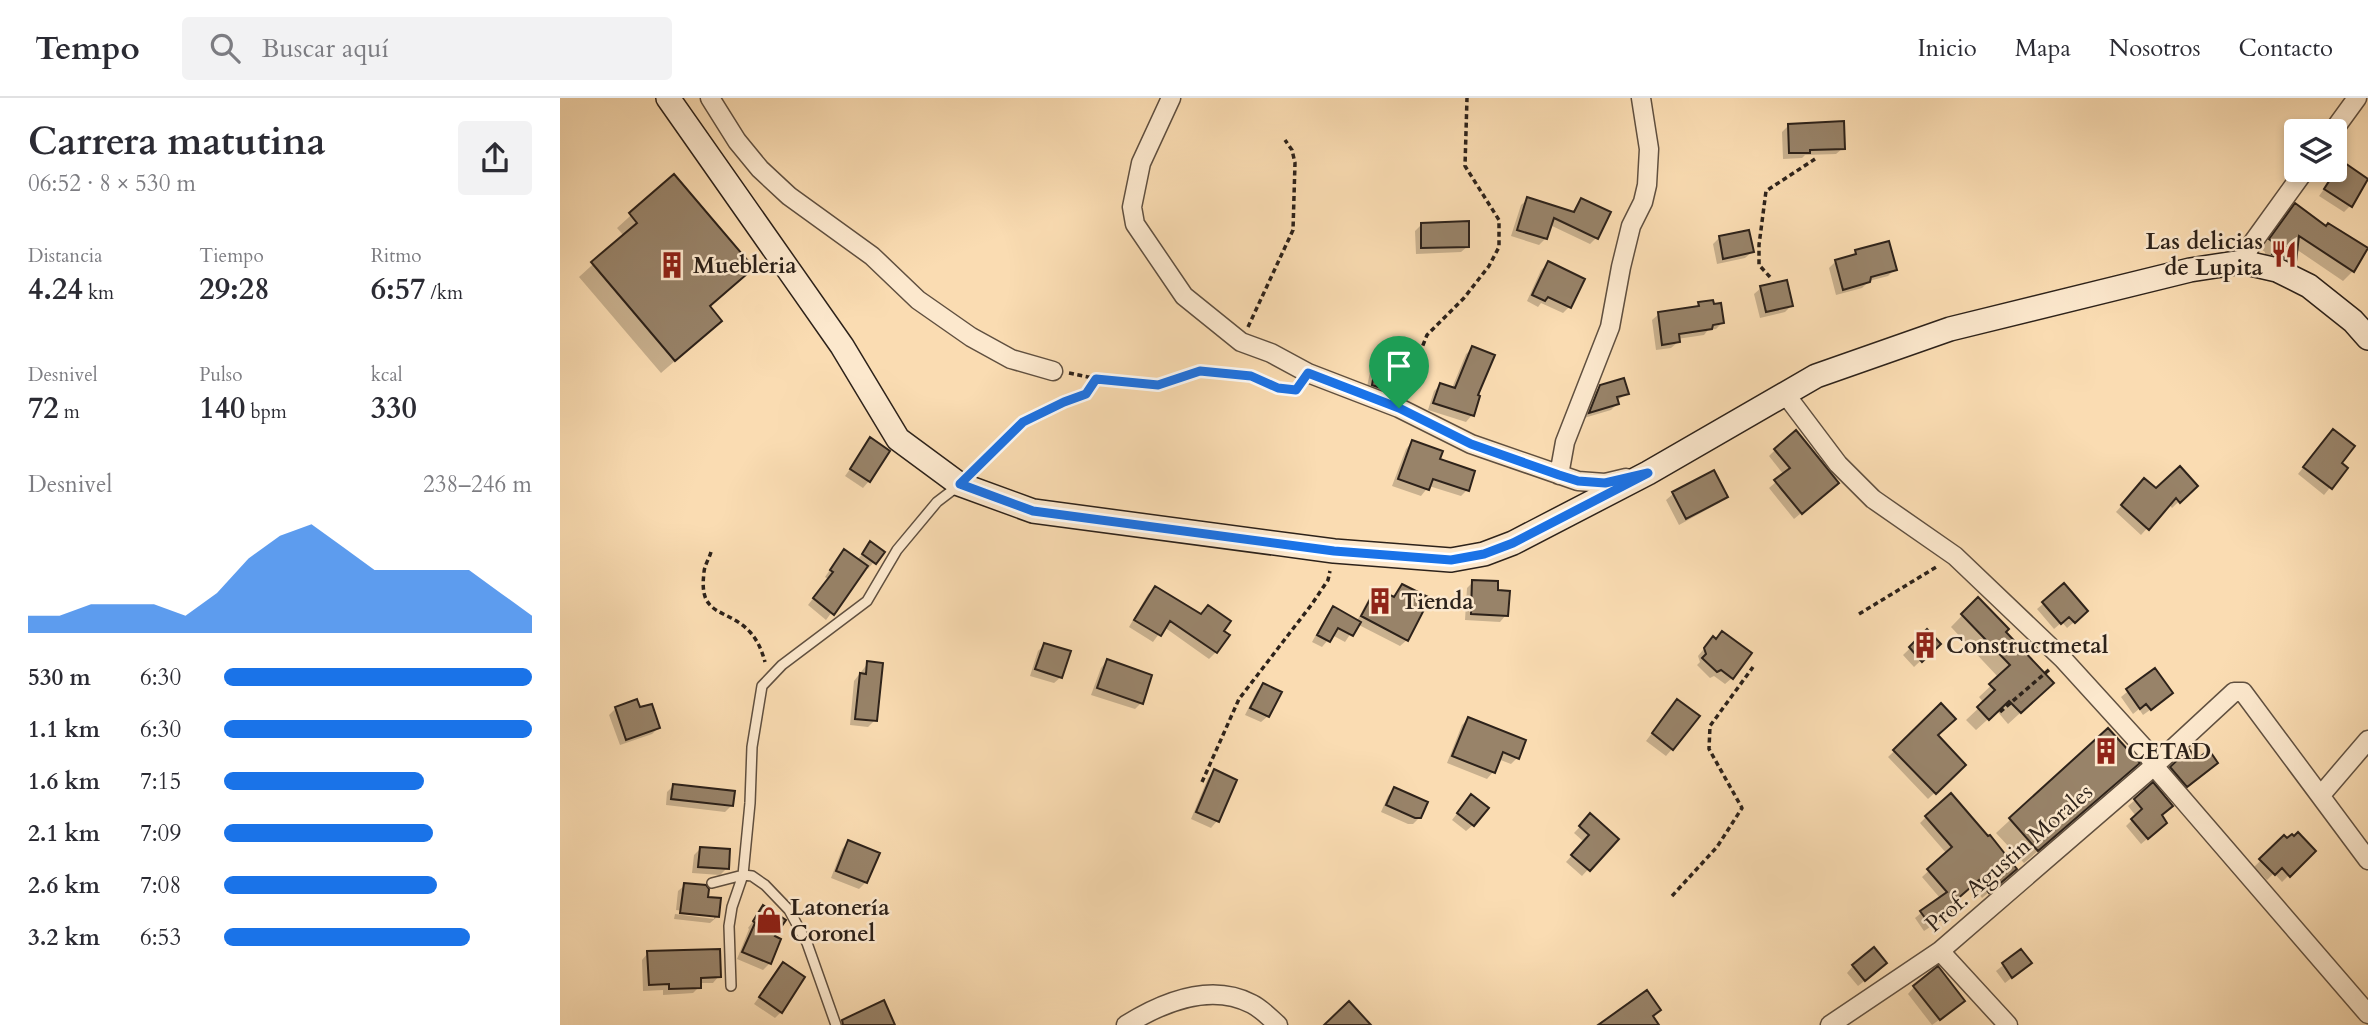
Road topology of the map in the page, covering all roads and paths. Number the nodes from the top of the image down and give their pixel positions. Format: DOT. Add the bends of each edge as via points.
graph roads {
  1 [pos="668,98"];
  2 [pos="710,98"];
  3 [pos="1171,98"];
  4 [pos="1467,98"];
  5 [pos="1641,98"];
  6 [pos="2357,98"];
  7 [pos="2342,119"];
  8 [pos="1285,140"];
  9 [pos="1815,159"];
  10 [pos="2296,182"];
  11 [pos="2242,262"];
  12 [pos="1770,278"];
  13 [pos="2368,338"];
  14 [pos="1241,342"];
  15 [pos="1053,370"];
  16 [pos="1308,373"];
  17 [pos="1096,379"];
  18 [pos="1786,395"];
  19 [pos="1399,408"];
  20 [pos="1648,473"];
  21 [pos="1559,475"];
  22 [pos="960,484"];
  23 [pos="1334,551"];
  24 [pos="711,552"];
  25 [pos="1955,556"];
  26 [pos="1859,614"];
  27 [pos="2063,659"];
  28 [pos="1753,667"];
  29 [pos="770,677"];
  30 [pos="2000,712"];
  31 [pos="2368,740"];
  32 [pos="2154,765"];
  33 [pos="1202,782"];
  34 [pos="2321,795"];
  35 [pos="2368,860"];
  36 [pos="743,875"];
  37 [pos="712,883"];
  38 [pos="1672,895"];
  39 [pos="1940,951"];
  40 [pos="732,986"];
  41 [pos="2368,1014"];
  42 [pos="835,1025"];
  43 [pos="1126,1025"];
  44 [pos="1278,1025"];
  45 [pos="1830,1025"];
  46 [pos="2008,1025"];
  1 -- 22 [label="street" via="842,346 898,439"];
  2 -- 15 [label="street" via="760,169 789,196 872,256 918,300 1011,359"];
  3 -- 14 [label="street" via="1141,163 1132,207 1135,224 1184,296"];
  4 -- 19 [label="path" via="1465,166 1499,220 1499,247 1464,298 1427,335"];
  5 -- 21 [label="street" via="1649,149 1647,185 1624,253 1610,327 1565,442"];
  6 -- 7 [label="street"];
  8 -- 14 [label="path" via="1295,163 1293,230"];
  9 -- 12 [label="path" via="1766,191 1759,265"];
  10 -- 11 [label="street"];
  11 -- 13 [label="street" via="2277,270 2309,286"];
  11 -- 18 [label="street" via="2190,270 1950,328 1816,376"];
  14 -- 16 [label="street"];
  15 -- 17 [label="path"];
  16 -- 17 [label="path" via="1296,390 1251,376 1200,371 1158,385"];
  16 -- 19 [label="street"];
  17 -- 22 [label="path" via="1086,394 1023,422"];
  18 -- 20 [label="street"];
  18 -- 25 [label="street" via="1838,464 1873,499"];
  19 -- 21 [label="street" via="1471,444"];
  20 -- 21 [label="street" via="1605,483"];
  20 -- 23 [label="street" via="1484,554 1451,560"];
  22 -- 23 [label="street" via="1033,511"];
  22 -- 29 [label="lane" via="937,502 897,550 867,601"];
  23 -- 33 [label="path" via="1328,580 1239,699"];
  24 -- 29 [label="path" via="704,569 709,606 750,631 760,645"];
  25 -- 26 [label="path"];
  25 -- 27 [label="street"];
  27 -- 30 [label="path"];
  27 -- 32 [label="street" via="2145,749"];
  28 -- 38 [label="path" via="1710,726 1709,749 1742,808 1717,846"];
  29 -- 36 [label="lane" via="762,686 752,747"];
  31 -- 34 [label="street"];
  32 -- 34 [label="street, Prof. Agustin Morales" via="2234,692 2243,692"];
  32 -- 39 [label="street, Prof. Agustin Morales"];
  32 -- 41 [label="street"];
  34 -- 35 [label="street"];
  36 -- 37 [label="lane"];
  36 -- 40 [label="lane" via="729,926"];
  36 -- 42 [label="lane" via="765,885 789,910 807,943"];
  39 -- 45 [label="street, Prof. Agustin Morales"];
  39 -- 46 [label="street"];
  43 -- 44 [label="street" via="1185,997 1209,994 1248,1002"];
}
